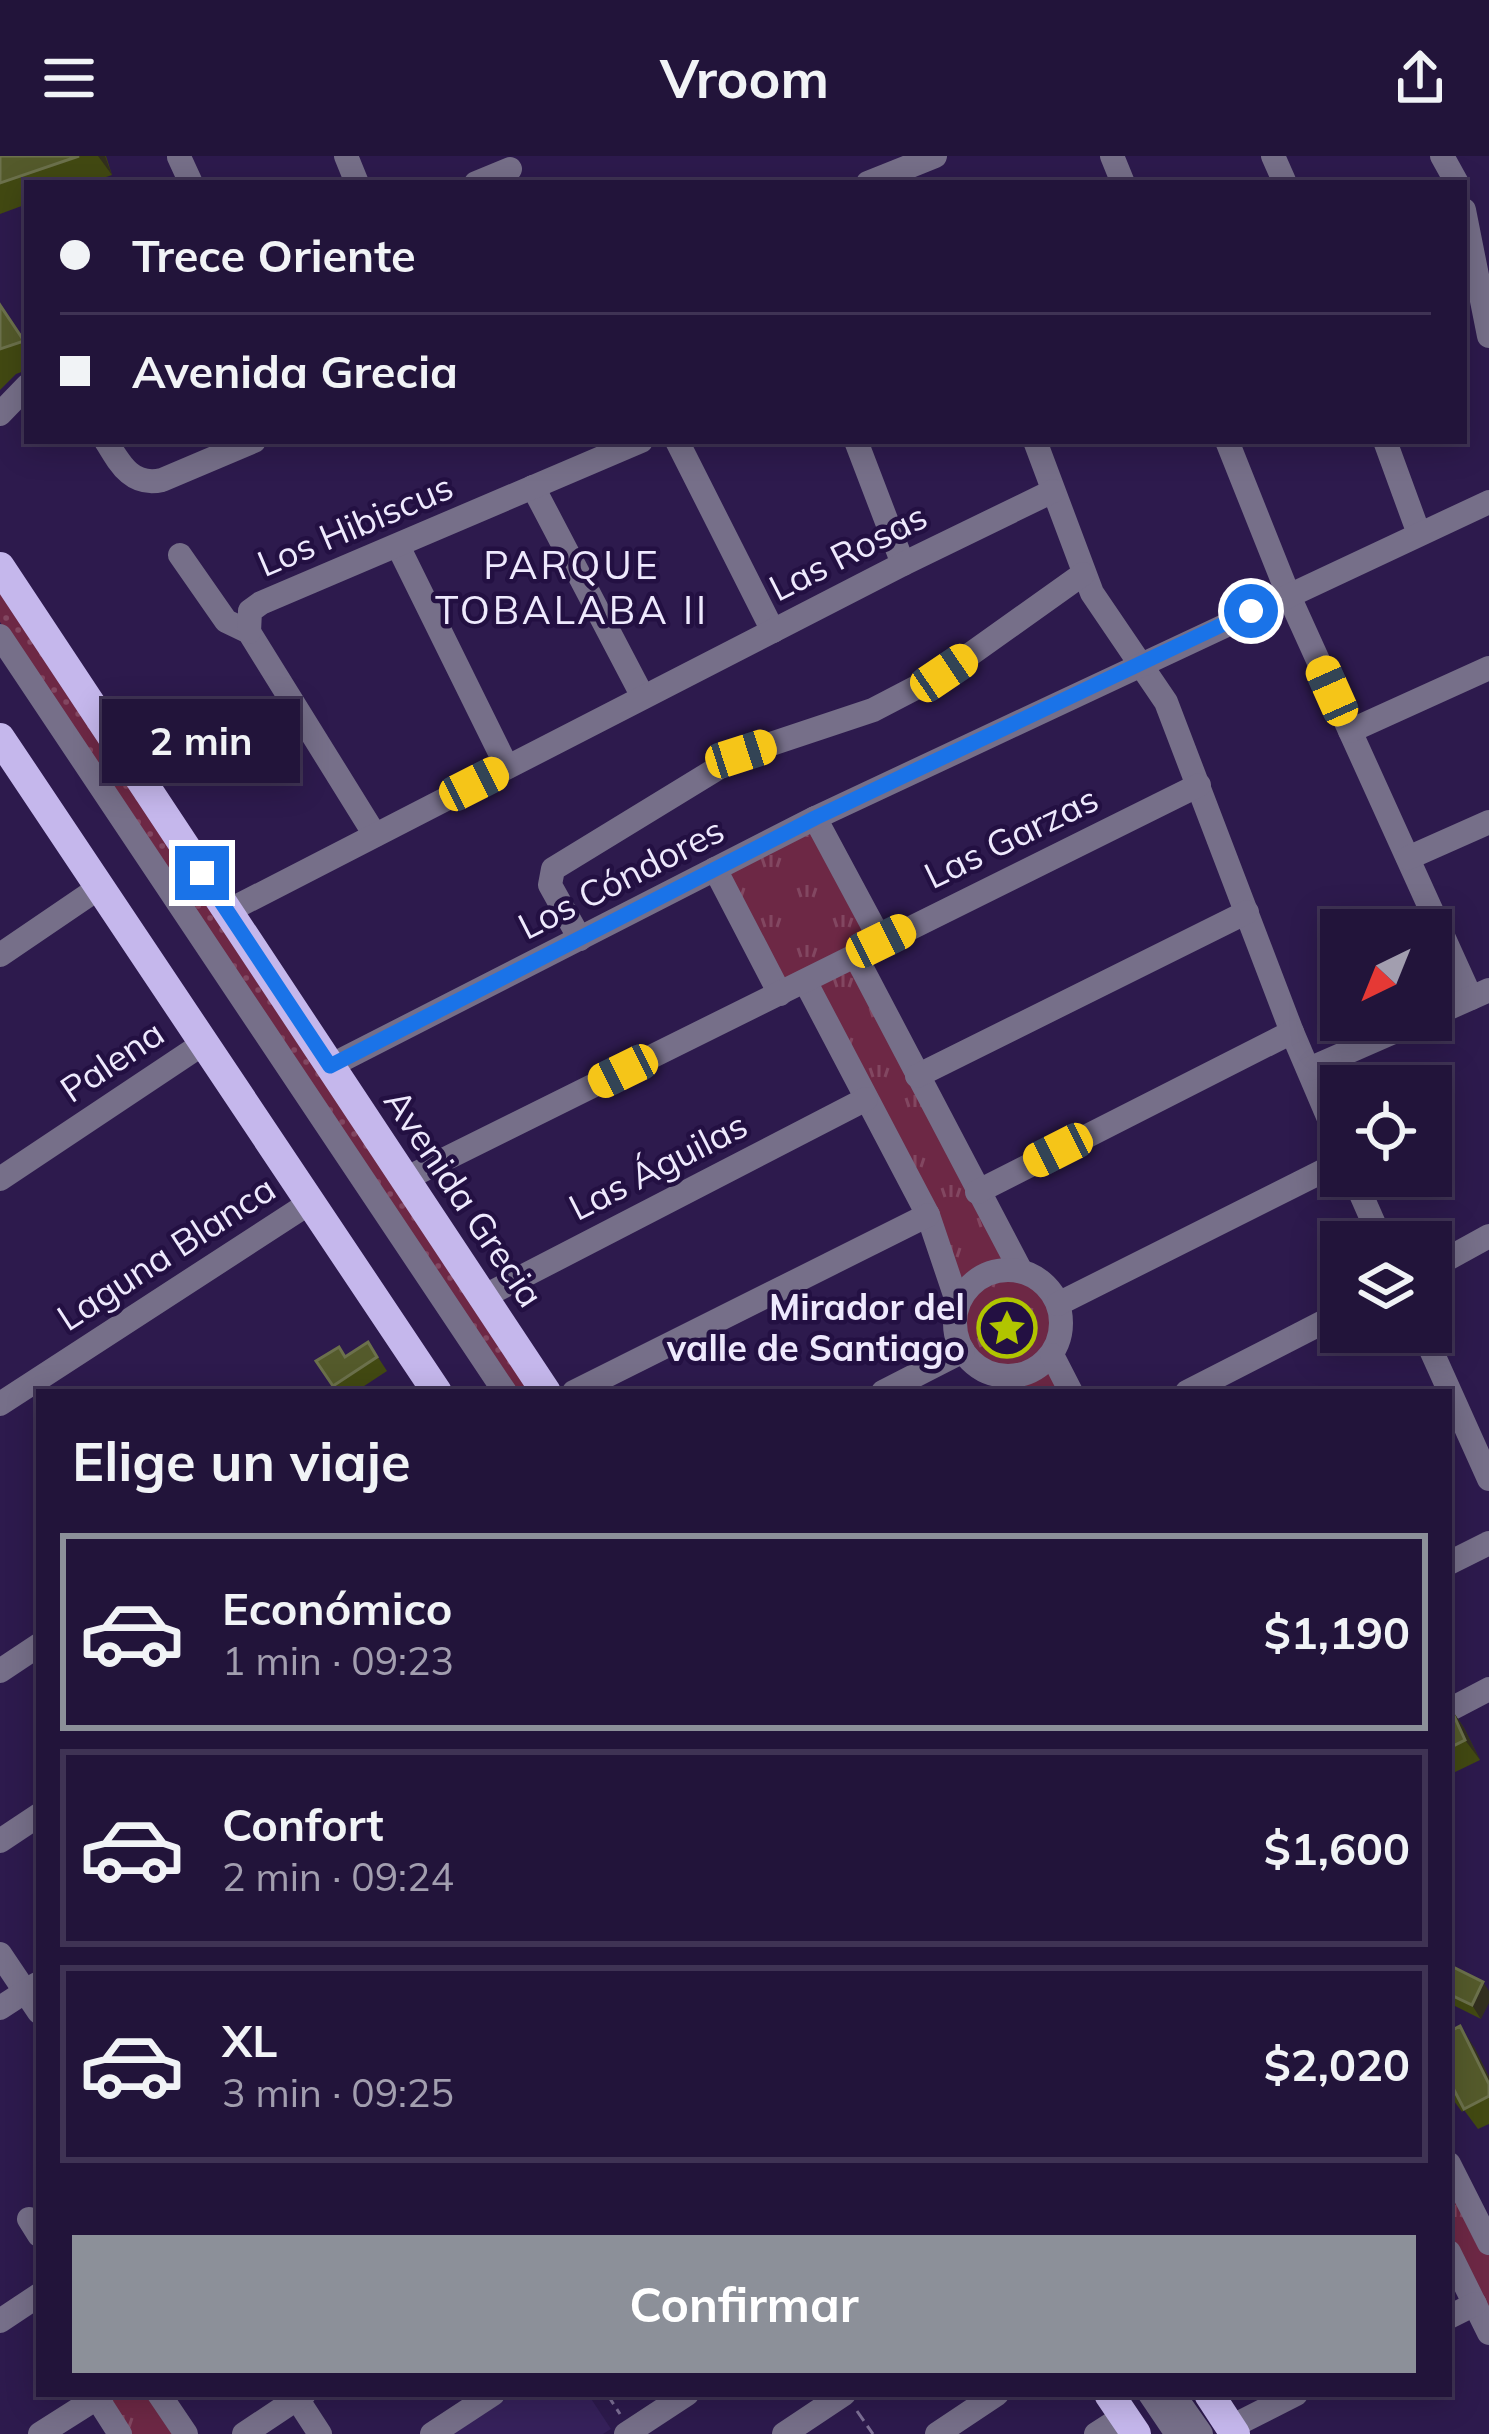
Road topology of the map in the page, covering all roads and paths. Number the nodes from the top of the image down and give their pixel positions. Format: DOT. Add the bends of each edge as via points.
graph roads {
  1 [pos="935,156"];
  2 [pos="875,180"];
  3 [pos="1467,225"];
  4 [pos="1489,336"];
  5 [pos="108,444"];
  6 [pos="247,444"];
  7 [pos="633,444"];
  8 [pos="679,444"];
  9 [pos="857,444"];
  10 [pos="1036,444"];
  11 [pos="1228,444"];
  12 [pos="1386,444"];
  13 [pos="533,487"];
  14 [pos="1053,490"];
  15 [pos="1489,502"];
  16 [pos="1419,534"];
  17 [pos="398,546"];
  18 [pos="180,555"];
  19 [pos="903,564"];
  20 [pos="0,567"];
  21 [pos="1083,574"];
  22 [pos="1288,594"];
  23 [pos="773,631"];
  24 [pos="249,632"];
  25 [pos="0,636"];
  26 [pos="1141,663"];
  27 [pos="0,664"];
  28 [pos="1489,668"];
  29 [pos="643,697"];
  30 [pos="1350,731"];
  31 [pos="0,738"];
  32 [pos="507,767"];
  33 [pos="1198,785"];
  34 [pos="815,818"];
  35 [pos="1489,822"];
  36 [pos="375,835"];
  37 [pos="1408,858"];
  38 [pos="715,869"];
  39 [pos="100,887"];
  40 [pos="227,911"];
  41 [pos="1247,912"];
  42 [pos="580,939"];
  43 [pos="881,941"];
  44 [pos="0,955"];
  45 [pos="856,955"];
  46 [pos="805,981"];
  47 [pos="780,994"];
  48 [pos="1480,994"];
  49 [pos="1452,1007"];
  50 [pos="1292,1031"];
  51 [pos="1373,1041"];
  52 [pos="204,1043"];
  53 [pos="330,1066"];
  54 [pos="1309,1069"];
  55 [pos="917,1076"];
  56 [pos="1320,1096"];
  57 [pos="866,1099"];
  58 [pos="1320,1173"];
  59 [pos="0,1179"];
  60 [pos="405,1179"];
  61 [pos="977,1192"];
  62 [pos="310,1202"];
  63 [pos="928,1215"];
  64 [pos="1489,1236"];
  65 [pos="1452,1256"];
  66 [pos="1021,1271"];
  67 [pos="483,1297"];
  68 [pos="958,1304"];
  69 [pos="1058,1304"];
  70 [pos="1320,1324"];
  71 [pos="963,1351"];
  72 [pos="1431,1353"];
  73 [pos="1052,1355"];
  74 [pos="1016,1384"];
  75 [pos="429,1389"];
  76 [pos="494,1389"];
  77 [pos="503,1389"];
  78 [pos="544,1389"];
  79 [pos="580,1389"];
  80 [pos="889,1389"];
  81 [pos="1069,1389"];
  82 [pos="1193,1389"];
  83 [pos="1446,1389"];
  84 [pos="0,1404"];
  85 [pos="1453,1408"];
  86 [pos="1489,1478"];
  87 [pos="1489,1544"];
  88 [pos="1452,1562"];
  89 [pos="36,1647"];
  90 [pos="0,1671"];
  91 [pos="1489,1689"];
  92 [pos="1452,1708"];
  93 [pos="36,1817"];
  94 [pos="0,1841"];
  95 [pos="0,1954"];
  96 [pos="34,1995"];
  97 [pos="0,2008"];
  98 [pos="1452,2170"];
  99 [pos="1489,2243"];
  100 [pos="1452,2258"];
  101 [pos="36,2298"];
  102 [pos="1474,2304"];
  103 [pos="1452,2315"];
  104 [pos="0,2321"];
  105 [pos="1489,2333"];
  106 [pos="98,2397"];
  107 [pos="101,2397"];
  108 [pos="161,2397"];
  109 [pos="298,2397"];
  110 [pos="300,2397"];
  111 [pos="488,2397"];
  112 [pos="682,2397"];
  113 [pos="992,2397"];
  114 [pos="1152,2397"];
  115 [pos="1178,2397"];
  116 [pos="1210,2397"];
  117 [pos="1290,2397"];
  118 [pos="849,2401"];
  119 [pos="1123,2414"];
  120 [pos="1222,2432"];
  121 [pos="40,2434"];
  122 [pos="120,2434"];
  123 [pos="186,2434"];
  124 [pos="244,2434"];
  125 [pos="320,2434"];
  126 [pos="432,2434"];
  127 [pos="626,2434"];
  128 [pos="784,2434"];
  129 [pos="873,2434"];
  130 [pos="937,2434"];
  131 [pos="1096,2434"];
  132 [pos="1177,2434"];
  1 -- 2 [label="street"];
  3 -- 4 [label="street"];
  5 -- 6 [label="street" via="132,477 154,483"];
  7 -- 13 [label="street, Los Hibiscus"];
  8 -- 23 [label="street"];
  9 -- 19 [label="street"];
  10 -- 14 [label="street"];
  11 -- 22 [label="street"];
  12 -- 16 [label="street"];
  13 -- 17 [label="street, Los Hibiscus"];
  13 -- 29 [label="street"];
  14 -- 19 [label="street, Las Rosas"];
  14 -- 21 [label="street"];
  15 -- 16 [label="street, Los Cóndores"];
  16 -- 22 [label="street, Los Cóndores"];
  17 -- 24 [label="street, Los Hibiscus" via="261,603 250,611"];
  17 -- 32 [label="street"];
  18 -- 24 [label="street" via="226,621"];
  19 -- 23 [label="street, Las Rosas"];
  20 -- 40 [label="main road, Avenida Grecia"];
  21 -- 26 [label="street"];
  21 -- 42 [label="street" via="944,673 873,710 741,754 553,869 550,885"];
  22 -- 26 [label="street, Los Cóndores"];
  22 -- 30 [label="street"];
  23 -- 29 [label="street, Las Rosas"];
  24 -- 36 [label="street"];
  25 -- 77 [label="street"];
  26 -- 33 [label="street" via="1166,702"];
  26 -- 34 [label="street, Los Cóndores"];
  27 -- 76 [label="street"];
  28 -- 30 [label="street"];
  29 -- 32 [label="street, Las Rosas"];
  30 -- 37 [label="street"];
  31 -- 39 [label="main road"];
  32 -- 36 [label="street, Las Rosas"];
  33 -- 41 [label="street"];
  33 -- 43 [label="street, Las Garzas"];
  34 -- 38 [label="street, Los Cóndores"];
  34 -- 43 [label="street"];
  35 -- 37 [label="street"];
  36 -- 40 [label="street, Las Rosas"];
  37 -- 48 [label="street"];
  38 -- 42 [label="street, Los Cóndores"];
  38 -- 47 [label="street"];
  39 -- 44 [label="street"];
  39 -- 52 [label="main road"];
  40 -- 53 [label="main road, Avenida Grecia"];
  41 -- 50 [label="street"];
  41 -- 55 [label="street"];
  42 -- 53 [label="street, Los Cóndores"];
  43 -- 45 [label="street, Las Garzas"];
  45 -- 46 [label="street, Las Garzas"];
  45 -- 55 [label="street"];
  46 -- 47 [label="street, Las Garzas"];
  46 -- 57 [label="street"];
  47 -- 60 [label="street, Las Garzas"];
  48 -- 49 [label="street"];
  50 -- 54 [label="street"];
  50 -- 61 [label="street"];
  51 -- 54 [label="street"];
  52 -- 59 [label="street, Palena"];
  52 -- 62 [label="main road"];
  53 -- 60 [label="main road, Avenida Grecia"];
  54 -- 56 [label="street"];
  55 -- 61 [label="street"];
  57 -- 63 [label="street"];
  57 -- 67 [label="street, Las Águilas"];
  58 -- 69 [label="street"];
  60 -- 67 [label="main road, Avenida Grecia"];
  61 -- 66 [label="street"];
  62 -- 75 [label="main road"];
  62 -- 84 [label="street, Laguna Blanca"];
  63 -- 68 [label="street"];
  63 -- 79 [label="street"];
  64 -- 65 [label="street"];
  66 -- 68 [label="street" via="990,1273"];
  66 -- 69 [label="street"];
  67 -- 78 [label="main road, Avenida Grecia"];
  68 -- 71 [label="street"];
  69 -- 73 [label="street" via="1060,1339"];
  70 -- 82 [label="street"];
  71 -- 74 [label="street"];
  71 -- 80 [label="street"];
  72 -- 83 [label="street"];
  73 -- 74 [label="street"];
  73 -- 81 [label="street"];
  85 -- 86 [label="street"];
  87 -- 88 [label="street"];
  89 -- 90 [label="street"];
  91 -- 92 [label="street"];
  93 -- 94 [label="street"];
  95 -- 96 [label="street"];
  96 -- 97 [label="street"];
  98 -- 99 [label="street"];
  100 -- 102 [label="street"];
  101 -- 104 [label="street"];
  102 -- 103 [label="street"];
  102 -- 105 [label="street"];
  106 -- 121 [label="street"];
  107 -- 122 [label="street"];
  108 -- 123 [label="street"];
  109 -- 124 [label="street"];
  110 -- 125 [label="street"];
  111 -- 126 [label="street"];
  112 -- 127 [label="street"];
  113 -- 130 [label="street"];
  114 -- 132 [label="street"];
  115 -- 120 [label="street"];
  116 -- 120 [label="main road"];
  117 -- 120 [label="street"];
  118 -- 128 [label="street"];
  118 -- 129 [label="path"];
  119 -- 131 [label="street"];
}
